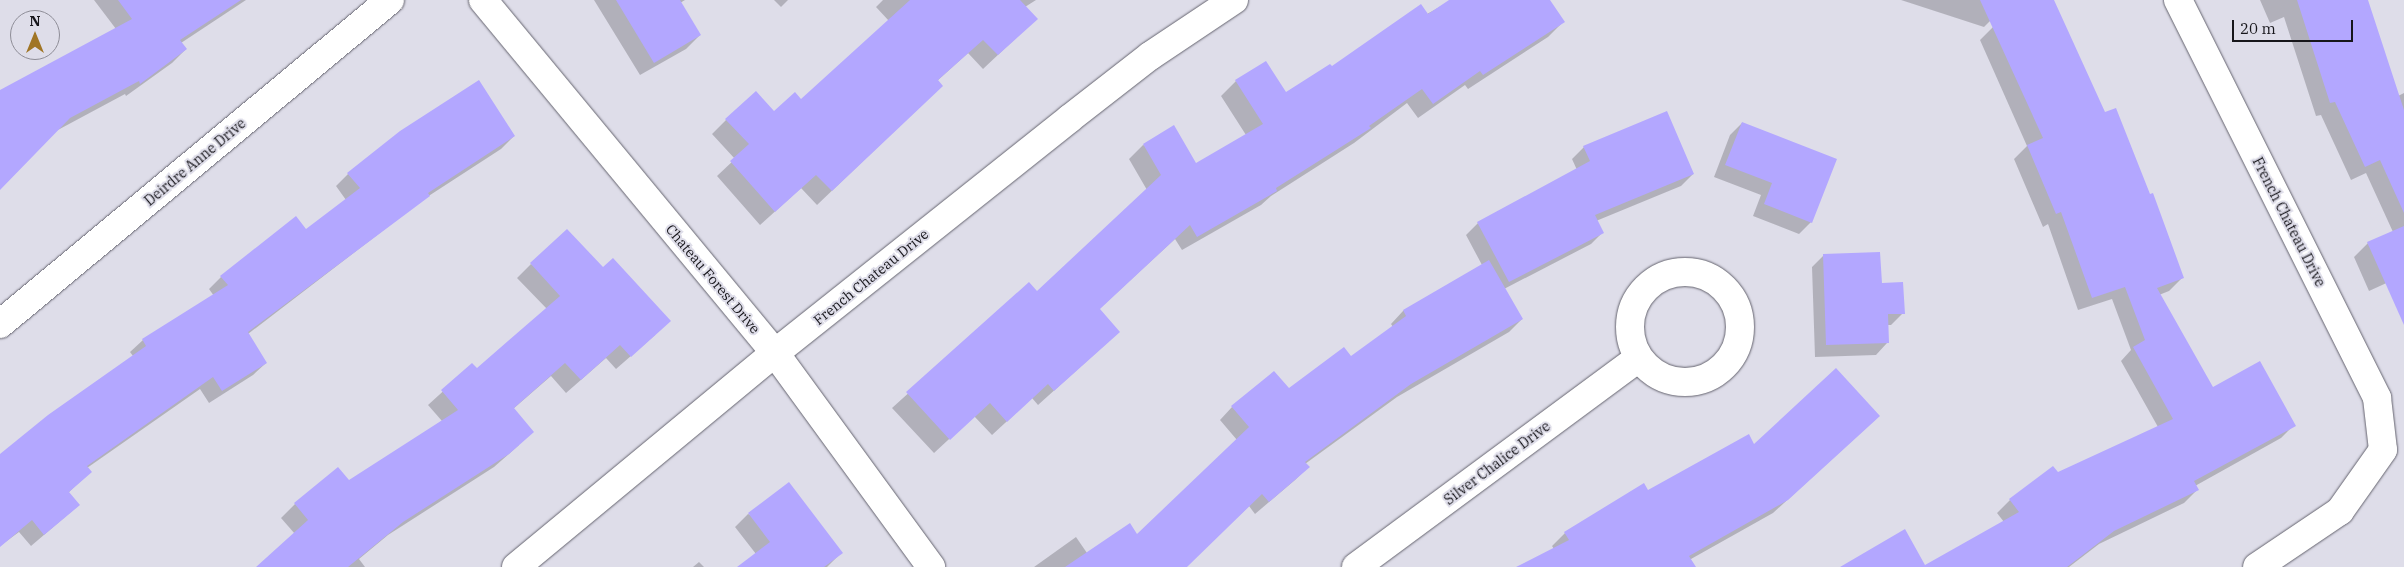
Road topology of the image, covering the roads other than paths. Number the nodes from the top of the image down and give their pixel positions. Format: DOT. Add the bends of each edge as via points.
graph roads {
  1 [pos="390,0"];
  2 [pos="483,0"];
  3 [pos="1234,0"];
  4 [pos="2178,0"];
  5 [pos="0,324"];
  6 [pos="775,353"];
  7 [pos="1638,358"];
  8 [pos="516,567"];
  9 [pos="931,567"];
  10 [pos="1356,567"];
  11 [pos="2257,567"];
  1 -- 5 [label="street, Deirdre Anne Drive"];
  2 -- 6 [label="street, Chateau Forest Drive"];
  3 -- 6 [label="street, French Chateau Drive" via="1150,56"];
  4 -- 11 [label="street, French Chateau Drive" via="2377,398 2382,450 2340,511"];
  6 -- 8 [label="street, French Chateau Drive"];
  6 -- 9 [label="street, Chateau Forest Drive"];
  7 -- 7 [label="street" via="1654,374 1674,382 1696,382 1716,373 1732,357 1740,337 1740,315 1731,295 1716,280 1695,272 1673,272 1653,280 1638,296 1630,316 1630,338"];
  7 -- 10 [label="street, Silver Chalice Drive"];
}
